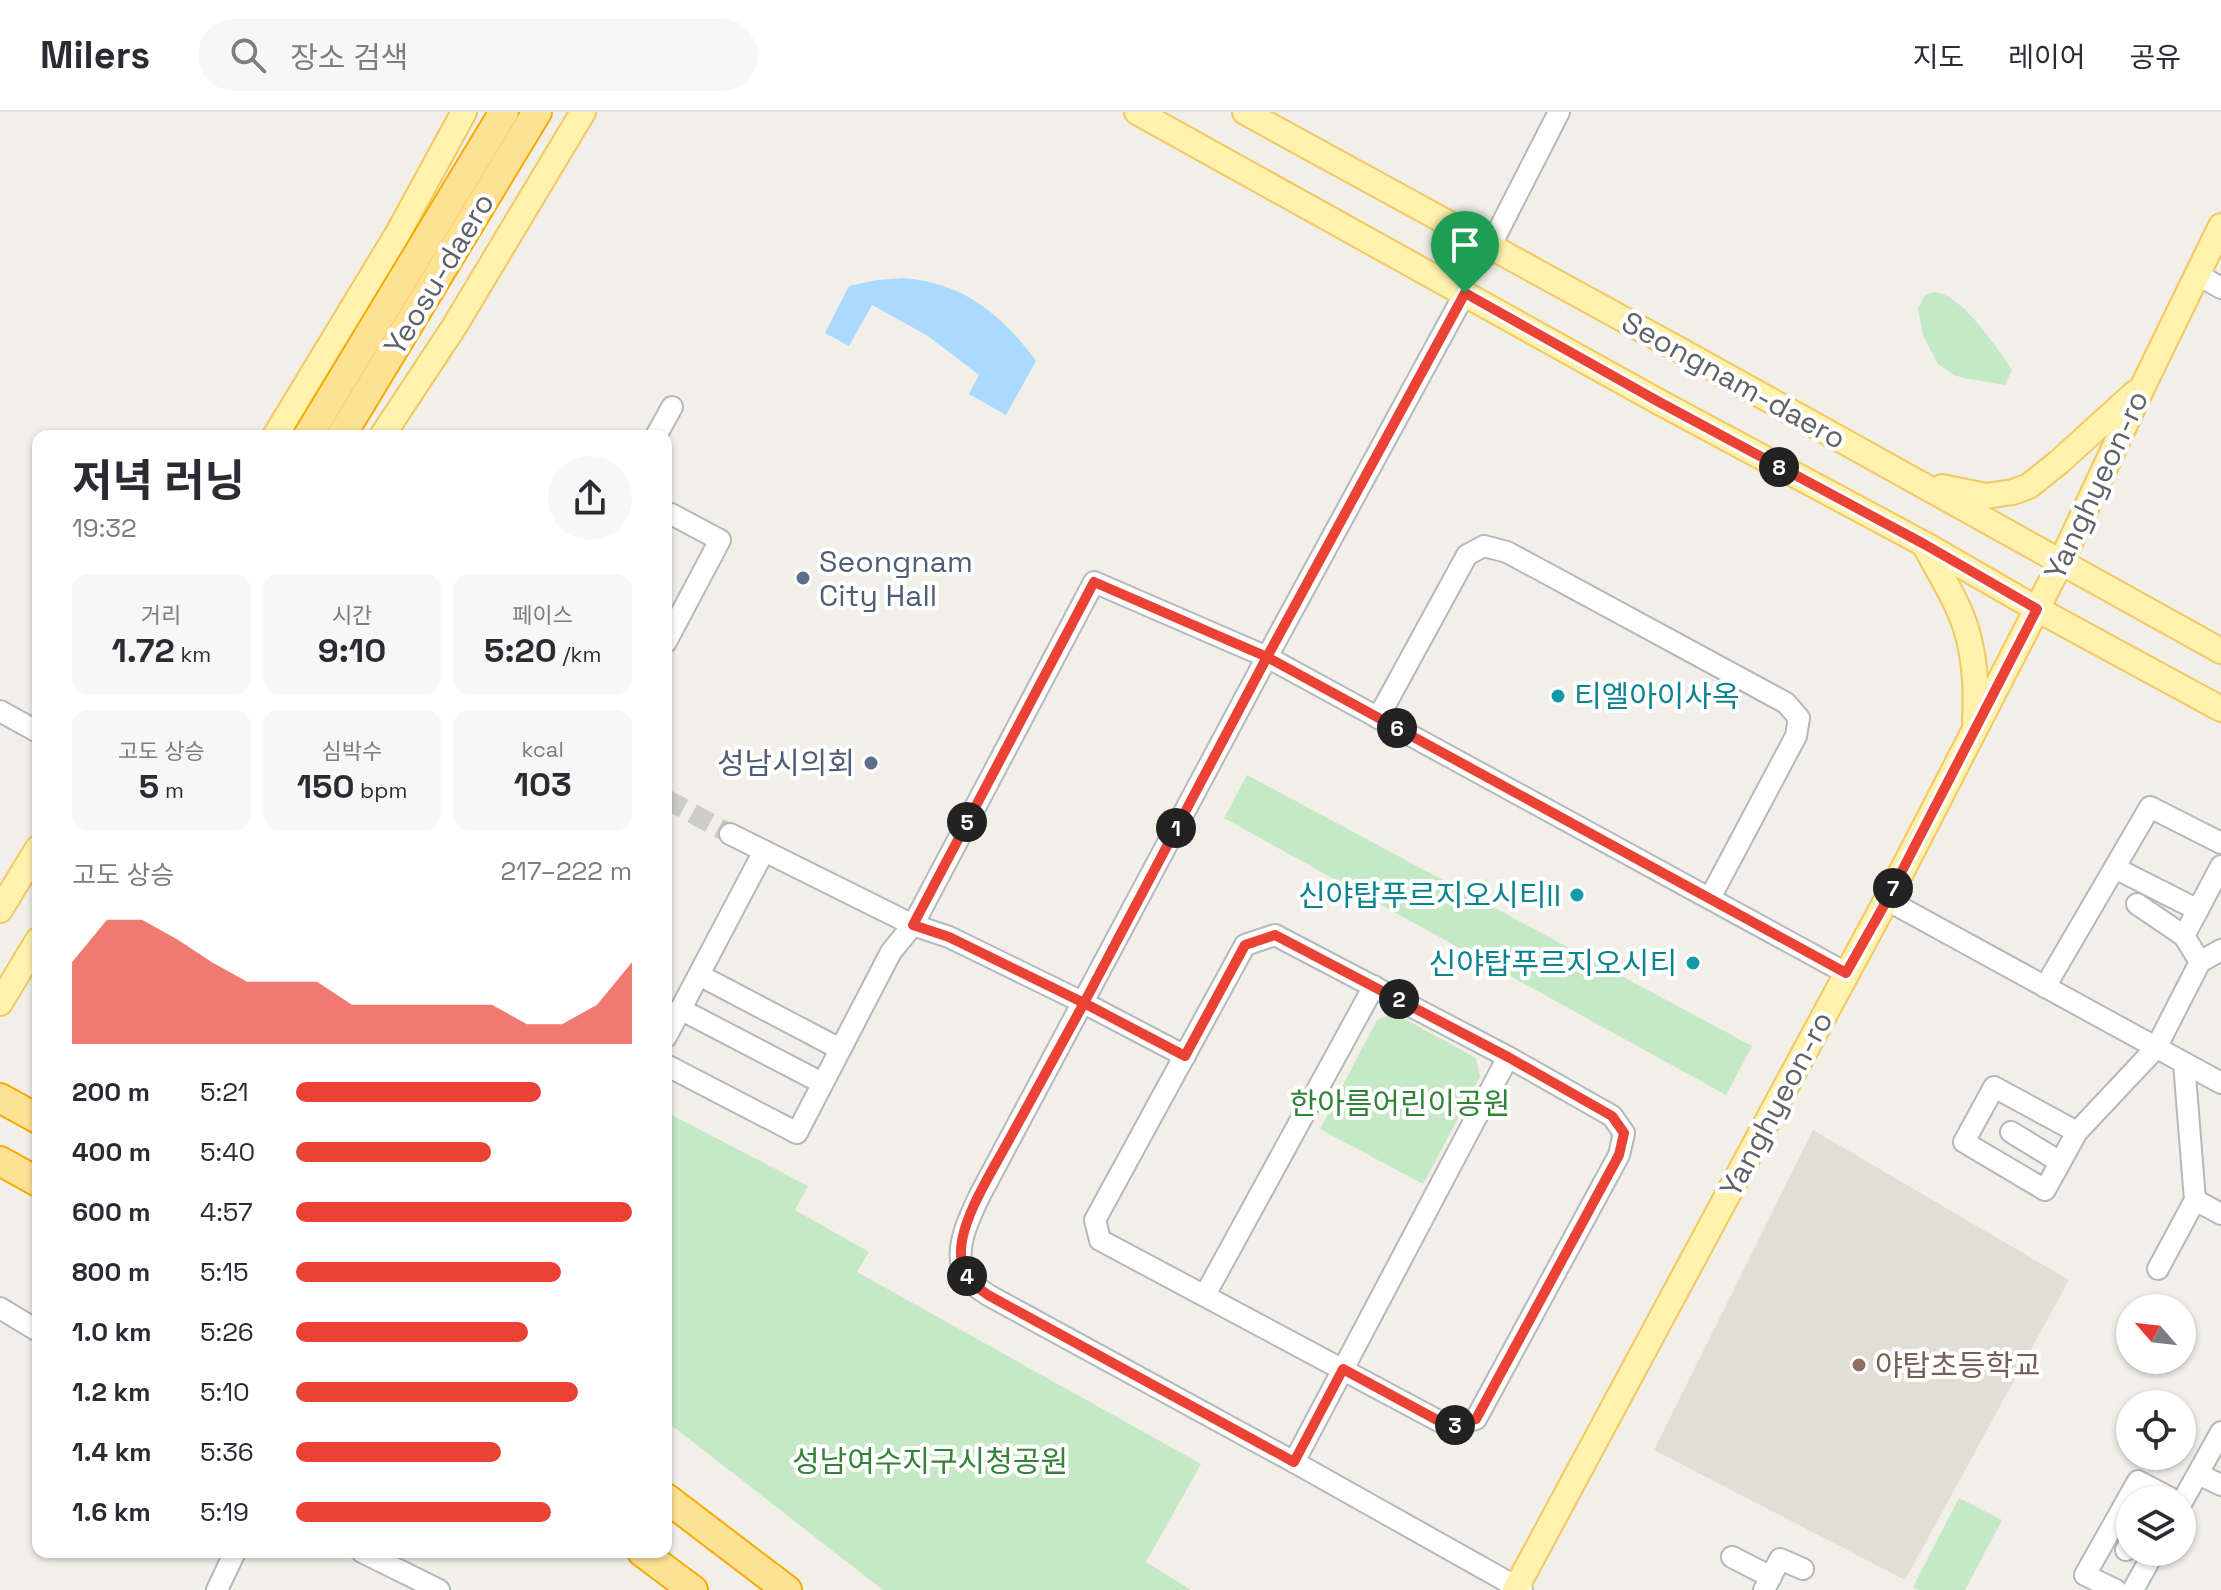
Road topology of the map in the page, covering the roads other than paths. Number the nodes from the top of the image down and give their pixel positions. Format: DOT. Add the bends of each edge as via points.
graph roads {
  1 [pos="464,112"];
  2 [pos="504,112"];
  3 [pos="537,112"];
  4 [pos="583,112"];
  5 [pos="1137,112"];
  6 [pos="1245,112"];
  7 [pos="1559,112"];
  8 [pos="2221,226"];
  9 [pos="1490,247"];
  10 [pos="2197,274"];
  11 [pos="2221,288"];
  12 [pos="1465,293"];
  13 [pos="2143,386"];
  14 [pos="672,407"];
  15 [pos="279,430"];
  16 [pos="312,430"];
  17 [pos="345,430"];
  18 [pos="386,430"];
  19 [pos="659,430"];
  20 [pos="1918,482"];
  21 [pos="672,518"];
  22 [pos="1924,544"];
  23 [pos="2061,562"];
  24 [pos="2037,609"];
  25 [pos="672,631"];
  26 [pos="2221,651"];
  27 [pos="1267,657"];
  28 [pos="2221,709"];
  29 [pos="0,711"];
  30 [pos="1378,718"];
  31 [pos="32,729"];
  32 [pos="1975,729"];
  33 [pos="730,834"];
  34 [pos="2221,843"];
  35 [pos="764,851"];
  36 [pos="32,858"];
  37 [pos="2221,866"];
  38 [pos="2115,868"];
  39 [pos="1710,898"];
  40 [pos="1887,900"];
  41 [pos="2137,904"];
  42 [pos="0,910"];
  43 [pos="2198,910"];
  44 [pos="913,925"];
  45 [pos="2184,936"];
  46 [pos="32,950"];
  47 [pos="2221,950"];
  48 [pos="2200,962"];
  49 [pos="1846,973"];
  50 [pos="699,975"];
  51 [pos="1374,986"];
  52 [pos="2045,987"];
  53 [pos="0,1003"];
  54 [pos="1084,1003"];
  55 [pos="680,1009"];
  56 [pos="672,1025"];
  57 [pos="2156,1048"];
  58 [pos="840,1049"];
  59 [pos="1185,1056"];
  60 [pos="1508,1057"];
  61 [pos="2184,1063"];
  62 [pos="672,1068"];
  63 [pos="822,1083"];
  64 [pos="2221,1083"];
  65 [pos="0,1098"];
  66 [pos="32,1116"];
  67 [pos="2011,1132"];
  68 [pos="2077,1132"];
  69 [pos="2060,1162"];
  70 [pos="2195,1200"];
  71 [pos="2221,1214"];
  72 [pos="2158,1269"];
  73 [pos="1205,1295"];
  74 [pos="0,1308"];
  75 [pos="32,1327"];
  76 [pos="1343,1369"];
  77 [pos="2221,1432"];
  78 [pos="1294,1462"];
  79 [pos="2198,1474"];
  80 [pos="2221,1485"];
  81 [pos="2191,1486"];
  82 [pos="672,1503"];
  83 [pos="2116,1520"];
  84 [pos="1732,1557"];
  85 [pos="232,1558"];
  86 [pos="374,1558"];
  87 [pos="650,1558"];
  88 [pos="2146,1566"];
  89 [pos="1803,1569"];
  90 [pos="1768,1584"];
  91 [pos="2102,1587"];
  92 [pos="1518,1589"];
  93 [pos="217,1590"];
  94 [pos="439,1590"];
  95 [pos="693,1590"];
  96 [pos="787,1590"];
  97 [pos="2133,1590"];
  1 -- 15 [label="main road"];
  2 -- 16 [label="highway, Yeosu-daero"];
  3 -- 17 [label="highway, Yeosu-daero"];
  4 -- 18 [label="main road"];
  5 -- 12 [label="main road, Seongnam-daero"];
  6 -- 9 [label="main road, Seongnam-daero"];
  7 -- 9 [label="street"];
  8 -- 10 [label="main road, Yanghyeon-ro"];
  9 -- 20 [label="main road, Seongnam-daero"];
  10 -- 11 [label="street"];
  10 -- 13 [label="main road, Yanghyeon-ro"];
  12 -- 22 [label="main road, Seongnam-daero"];
  12 -- 27 [label="street"];
  13 -- 20 [label="main road" via="2029,486 1986,496"];
  13 -- 23 [label="main road, Yanghyeon-ro"];
  14 -- 19 [label="street"];
  20 -- 23 [label="main road, Seongnam-daero"];
  21 -- 25 [label="street" via="720,540"];
  22 -- 24 [label="main road, Seongnam-daero"];
  22 -- 32 [label="main road" via="1962,616 1976,697"];
  23 -- 24 [label="main road, Yanghyeon-ro"];
  23 -- 26 [label="main road, Seongnam-daero"];
  24 -- 28 [label="main road, Seongnam-daero"];
  24 -- 32 [label="main road, Yanghyeon-ro"];
  27 -- 30 [label="street"];
  27 -- 44 [label="street" via="1094,582"];
  27 -- 54 [label="street"];
  29 -- 31 [label="street"];
  30 -- 39 [label="street"];
  30 -- 39 [label="street" via="1467,555 1484,546 1507,552 1650,628 1786,703 1799,718 1796,736"];
  32 -- 40 [label="main road, Yanghyeon-ro"];
  33 -- 35 [label="street"];
  34 -- 38 [label="street" via="2150,807"];
  35 -- 44 [label="street"];
  35 -- 50 [label="street"];
  36 -- 42 [label="main road"];
  37 -- 43 [label="street"];
  38 -- 43 [label="street"];
  38 -- 52 [label="street"];
  39 -- 49 [label="street"];
  40 -- 49 [label="main road, Yanghyeon-ro"];
  40 -- 52 [label="street"];
  41 -- 45 [label="street"];
  43 -- 45 [label="street"];
  44 -- 54 [label="street" via="949,937"];
  44 -- 58 [label="street" via="891,952"];
  45 -- 48 [label="street"];
  46 -- 53 [label="main road"];
  47 -- 48 [label="street"];
  48 -- 57 [label="street"];
  49 -- 92 [label="main road, Yanghyeon-ro"];
  50 -- 55 [label="street"];
  50 -- 58 [label="street"];
  51 -- 59 [label="street" via="1275,935 1245,945"];
  51 -- 60 [label="street"];
  51 -- 73 [label="street"];
  52 -- 57 [label="street"];
  54 -- 59 [label="street"];
  54 -- 78 [label="street" via="963,1236 961,1252 970,1282"];
  55 -- 56 [label="street"];
  55 -- 63 [label="street"];
  57 -- 61 [label="street"];
  57 -- 68 [label="street"];
  58 -- 63 [label="street"];
  59 -- 73 [label="street" via="1095,1220 1100,1240"];
  60 -- 76 [label="street"];
  60 -- 76 [label="street" via="1612,1116 1624,1133 1619,1155 1476,1419 1450,1427"];
  61 -- 64 [label="street"];
  61 -- 70 [label="street"];
  62 -- 63 [label="street" via="797,1133"];
  65 -- 66 [label="highway"];
  67 -- 69 [label="street"];
  68 -- 69 [label="street"];
  68 -- 69 [label="street" via="1994,1087 1964,1142 2045,1190"];
  70 -- 71 [label="street"];
  70 -- 72 [label="street"];
  73 -- 76 [label="street"];
  74 -- 75 [label="street"];
  76 -- 78 [label="street"];
  77 -- 79 [label="street"];
  78 -- 92 [label="street"];
  79 -- 80 [label="street"];
  79 -- 81 [label="street"];
  82 -- 96 [label="highway"];
  83 -- 91 [label="street" via="2085,1575"];
  84 -- 90 [label="street"];
  85 -- 93 [label="street"];
  86 -- 94 [label="street"];
  87 -- 95 [label="highway"];
  88 -- 97 [label="street"];
  89 -- 90 [label="street" via="1780,1559"];
}
